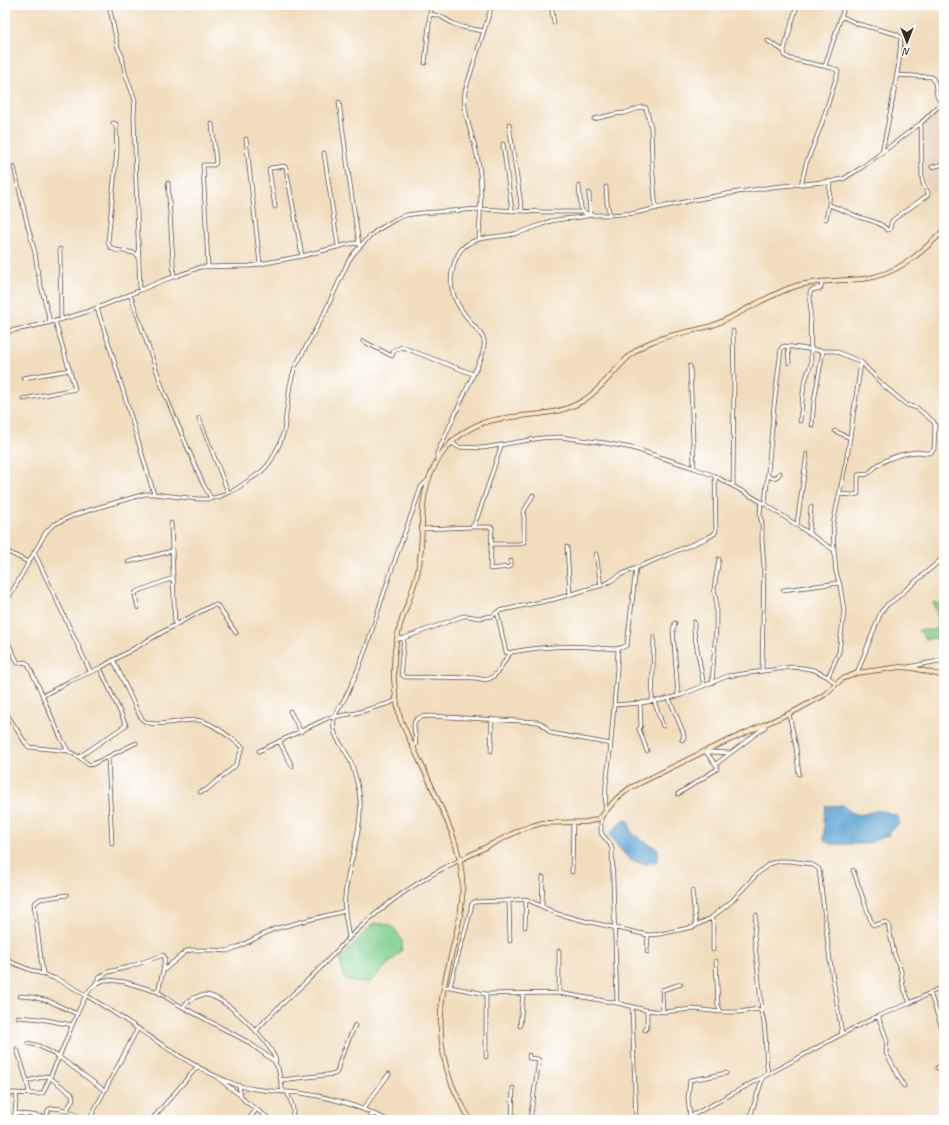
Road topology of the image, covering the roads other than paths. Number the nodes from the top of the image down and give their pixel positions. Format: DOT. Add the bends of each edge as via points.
graph roads {
  1 [pos="109,5"];
  2 [pos="431,5"];
  3 [pos="492,5"];
  4 [pos="551,5"];
  5 [pos="797,5"];
  6 [pos="845,5"];
  7 [pos="430,14"];
  8 [pos="841,16"];
  9 [pos="554,23"];
  10 [pos="483,31"];
  11 [pos="768,41"];
  12 [pos="784,51"];
  13 [pos="425,63"];
  14 [pos="825,66"];
  15 [pos="897,75"];
  16 [pos="339,102"];
  17 [pos="943,102"];
  18 [pos="944,109"];
  19 [pos="594,119"];
  20 [pos="113,123"];
  21 [pos="921,123"];
  22 [pos="212,124"];
  23 [pos="510,124"];
  24 [pos="246,139"];
  25 [pos="503,144"];
  26 [pos="324,153"];
  27 [pos="882,153"];
  28 [pos="944,164"];
  29 [pos="14,167"];
  30 [pos="932,167"];
  31 [pos="830,182"];
  32 [pos="168,183"];
  33 [pos="801,185"];
  34 [pos="579,186"];
  35 [pos="606,187"];
  36 [pos="589,193"];
  37 [pos="829,205"];
  38 [pos="275,207"];
  39 [pos="480,209"];
  40 [pos="656,209"];
  41 [pos="512,210"];
  42 [pos="522,211"];
  43 [pos="584,212"];
  44 [pos="590,215"];
  45 [pos="610,215"];
  46 [pos="826,219"];
  47 [pos="944,230"];
  48 [pos="479,239"];
  49 [pos="360,244"];
  50 [pos="338,246"];
  51 [pos="60,249"];
  52 [pos="138,255"];
  53 [pos="302,256"];
  54 [pos="260,264"];
  55 [pos="208,266"];
  56 [pos="174,277"];
  57 [pos="822,281"];
  58 [pos="140,290"];
  59 [pos="130,294"];
  60 [pos="97,308"];
  61 [pos="60,320"];
  62 [pos="55,321"];
  63 [pos="50,322"];
  64 [pos="733,331"];
  65 [pos="5,332"];
  66 [pos="362,341"];
  67 [pos="788,347"];
  68 [pos="810,348"];
  69 [pos="823,350"];
  70 [pos="861,362"];
  71 [pos="789,363"];
  72 [pos="690,366"];
  73 [pos="70,370"];
  74 [pos="474,374"];
  75 [pos="23,378"];
  76 [pos="23,399"];
  77 [pos="199,418"];
  78 [pos="800,421"];
  79 [pos="812,425"];
  80 [pos="835,431"];
  81 [pos="850,438"];
  82 [pos="451,442"];
  83 [pos="501,446"];
  84 [pos="807,454"];
  85 [pos="437,461"];
  86 [pos="694,468"];
  87 [pos="780,473"];
  88 [pos="715,476"];
  89 [pos="768,476"];
  90 [pos="428,480"];
  91 [pos="734,486"];
  92 [pos="228,492"];
  93 [pos="154,494"];
  94 [pos="839,494"];
  95 [pos="533,495"];
  96 [pos="211,498"];
  97 [pos="761,502"];
  98 [pos="766,504"];
  99 [pos="811,507"];
  100 [pos="170,523"];
  101 [pos="797,524"];
  102 [pos="472,527"];
  103 [pos="422,529"];
  104 [pos="809,533"];
  105 [pos="491,544"];
  106 [pos="567,547"];
  107 [pos="834,550"];
  108 [pos="6,551"];
  109 [pos="172,551"];
  110 [pos="34,552"];
  111 [pos="596,554"];
  112 [pos="944,557"];
  113 [pos="719,559"];
  114 [pos="511,561"];
  115 [pos="28,562"];
  116 [pos="128,562"];
  117 [pos="636,568"];
  118 [pos="173,578"];
  119 [pos="839,582"];
  120 [pos="601,586"];
  121 [pos="783,590"];
  122 [pos="570,595"];
  123 [pos="5,604"];
  124 [pos="138,608"];
  125 [pos="497,612"];
  126 [pos="694,622"];
  127 [pos="675,623"];
  128 [pos="175,625"];
  129 [pos="236,633"];
  130 [pos="654,636"];
  131 [pos="5,637"];
  132 [pos="404,638"];
  133 [pos="397,639"];
  134 [pos="618,649"];
  135 [pos="510,653"];
  136 [pos="113,660"];
  137 [pos="944,660"];
  138 [pos="906,667"];
  139 [pos="100,668"];
  140 [pos="90,671"];
  141 [pos="762,671"];
  142 [pos="857,673"];
  143 [pos="944,676"];
  144 [pos="828,677"];
  145 [pos="712,683"];
  146 [pos="836,684"];
  147 [pos="704,686"];
  148 [pos="42,695"];
  149 [pos="678,696"];
  150 [pos="669,698"];
  151 [pos="396,700"];
  152 [pos="653,701"];
  153 [pos="640,703"];
  154 [pos="614,705"];
  155 [pos="290,710"];
  156 [pos="5,712"];
  157 [pos="789,714"];
  158 [pos="335,716"];
  159 [pos="492,719"];
  160 [pos="764,724"];
  161 [pos="663,726"];
  162 [pos="301,732"];
  163 [pos="682,740"];
  164 [pos="280,741"];
  165 [pos="136,743"];
  166 [pos="611,744"];
  167 [pos="414,747"];
  168 [pos="68,751"];
  169 [pos="491,751"];
  170 [pos="647,751"];
  171 [pos="259,752"];
  172 [pos="706,752"];
  173 [pos="731,753"];
  174 [pos="79,757"];
  175 [pos="108,757"];
  176 [pos="716,764"];
  177 [pos="292,766"];
  178 [pos="799,774"];
  179 [pos="200,792"];
  180 [pos="678,794"];
  181 [pos="605,812"];
  182 [pos="601,817"];
  183 [pos="573,822"];
  184 [pos="112,844"];
  185 [pos="460,860"];
  186 [pos="853,870"];
  187 [pos="572,872"];
  188 [pos="543,877"];
  189 [pos="692,891"];
  190 [pos="67,895"];
  191 [pos="526,899"];
  192 [pos="510,900"];
  193 [pos="542,906"];
  194 [pos="345,911"];
  195 [pos="756,915"];
  196 [pos="711,918"];
  197 [pos="696,925"];
  198 [pos="525,927"];
  199 [pos="615,927"];
  200 [pos="648,935"];
  201 [pos="349,938"];
  202 [pos="510,941"];
  203 [pos="714,950"];
  204 [pos="559,951"];
  205 [pos="648,952"];
  206 [pos="5,959"];
  207 [pos="716,961"];
  208 [pos="163,971"];
  209 [pos="43,974"];
  210 [pos="681,984"];
  211 [pos="944,986"];
  212 [pos="92,987"];
  213 [pos="444,987"];
  214 [pos="450,987"];
  215 [pos="158,992"];
  216 [pos="559,993"];
  217 [pos="930,993"];
  218 [pos="486,994"];
  219 [pos="523,994"];
  220 [pos="86,995"];
  221 [pos="20,996"];
  222 [pos="617,1003"];
  223 [pos="910,1003"];
  224 [pos="183,1007"];
  225 [pos="632,1007"];
  226 [pos="647,1010"];
  227 [pos="762,1011"];
  228 [pos="663,1012"];
  229 [pos="721,1012"];
  230 [pos="77,1014"];
  231 [pos="878,1016"];
  232 [pos="18,1017"];
  233 [pos="72,1025"];
  234 [pos="355,1025"];
  235 [pos="520,1026"];
  236 [pos="138,1028"];
  237 [pos="645,1030"];
  238 [pos="256,1031"];
  239 [pos="842,1034"];
  240 [pos="944,1034"];
  241 [pos="28,1043"];
  242 [pos="17,1049"];
  243 [pos="529,1055"];
  244 [pos="59,1058"];
  245 [pos="486,1058"];
  246 [pos="944,1064"];
  247 [pos="198,1066"];
  248 [pos="278,1068"];
  249 [pos="937,1068"];
  250 [pos="726,1073"];
  251 [pos="389,1074"];
  252 [pos="768,1074"];
  253 [pos="216,1076"];
  254 [pos="763,1077"];
  255 [pos="50,1078"];
  256 [pos="281,1080"];
  257 [pos="27,1081"];
  258 [pos="110,1084"];
  259 [pos="239,1086"];
  260 [pos="904,1086"];
  261 [pos="513,1088"];
  262 [pos="104,1090"];
  263 [pos="285,1092"];
  264 [pos="17,1093"];
  265 [pos="29,1093"];
  266 [pos="241,1096"];
  267 [pos="5,1098"];
  268 [pos="363,1109"];
  269 [pos="67,1110"];
  270 [pos="256,1110"];
  271 [pos="372,1113"];
  272 [pos="15,1117"];
  273 [pos="690,1117"];
  274 [pos="153,1118"];
  275 [pos="46,1119"];
  276 [pos="10,1120"];
  277 [pos="85,1120"];
  278 [pos="89,1120"];
  279 [pos="248,1120"];
  280 [pos="271,1120"];
  281 [pos="291,1120"];
  282 [pos="370,1120"];
  283 [pos="387,1120"];
  284 [pos="470,1120"];
  285 [pos="512,1120"];
  286 [pos="530,1120"];
  287 [pos="636,1120"];
  288 [pos="684,1120"];
  289 [pos="749,1120"];
  1 -- 52 [label="street" via="118,48 135,100"];
  2 -- 7 [label="street"];
  3 -- 10 [label="street"];
  4 -- 9 [label="street"];
  5 -- 12 [label="street"];
  6 -- 8 [label="street"];
  7 -- 10 [label="street" via="462,27"];
  7 -- 13 [label="street"];
  8 -- 14 [label="street"];
  8 -- 15 [label="street" via="900,37"];
  10 -- 39 [label="street" via="464,96 481,178"];
  11 -- 12 [label="street"];
  12 -- 14 [label="street" via="787,58"];
  14 -- 33 [label="street" via="837,70 838,74"];
  15 -- 17 [label="street" via="932,77 937,96"];
  15 -- 27 [label="street"];
  16 -- 49 [label="street"];
  17 -- 18 [label="street"];
  17 -- 21 [label="street"];
  19 -- 40 [label="street" via="646,108 651,127"];
  20 -- 52 [label="street" via="116,124 117,150 108,242 112,249"];
  21 -- 27 [label="street"];
  21 -- 37 [label="street" via="922,179 928,194 894,218 890,229"];
  22 -- 55 [label="street" via="216,163 203,165"];
  23 -- 42 [label="street"];
  24 -- 54 [label="street"];
  25 -- 41 [label="street"];
  26 -- 50 [label="street"];
  27 -- 31 [label="street" via="850,176"];
  28 -- 30 [label="street"];
  29 -- 63 [label="street"];
  31 -- 33 [label="street"];
  31 -- 37 [label="street"];
  32 -- 56 [label="street"];
  33 -- 40 [label="street" via="708,197"];
  34 -- 43 [label="street" via="581,208"];
  35 -- 45 [label="street"];
  36 -- 44 [label="street"];
  37 -- 46 [label="street"];
  38 -- 53 [label="street" via="269,169 284,166"];
  39 -- 41 [label="street"];
  39 -- 48 [label="street"];
  39 -- 49 [label="street" via="406,215 376,231"];
  40 -- 45 [label="street"];
  41 -- 42 [label="street"];
  42 -- 43 [label="street"];
  43 -- 44 [label="street"];
  44 -- 45 [label="street"];
  44 -- 48 [label="street" via="552,221 514,234"];
  47 -- 57 [label="main road" via="902,266 884,274 863,279"];
  48 -- 74 [label="street" via="465,245 460,252 453,266 451,282 452,293 458,304 484,341 481,358"];
  49 -- 50 [label="street"];
  49 -- 92 [label="street" via="348,262 295,367 284,431 272,459 256,476"];
  50 -- 53 [label="street"];
  51 -- 61 [label="street"];
  52 -- 58 [label="street"];
  53 -- 54 [label="street"];
  54 -- 55 [label="street"];
  55 -- 56 [label="street"];
  56 -- 58 [label="street"];
  57 -- 68 [label="street" via="821,288 810,292"];
  57 -- 82 [label="main road" via="784,290 715,324 661,339 638,349 597,390 577,404 555,412 486,422"];
  58 -- 59 [label="street"];
  59 -- 60 [label="street"];
  59 -- 96 [label="street" via="164,392"];
  60 -- 61 [label="street"];
  60 -- 93 [label="street"];
  61 -- 62 [label="street"];
  62 -- 63 [label="street"];
  62 -- 73 [label="street"];
  63 -- 65 [label="street"];
  64 -- 91 [label="street"];
  66 -- 74 [label="street" via="392,356 394,350 402,347"];
  67 -- 68 [label="street"];
  67 -- 71 [label="street"];
  67 -- 89 [label="street" via="783,346 782,349"];
  68 -- 69 [label="street"];
  68 -- 78 [label="street" via="811,364 804,384"];
  69 -- 70 [label="street" via="838,351"];
  69 -- 79 [label="street"];
  70 -- 81 [label="street"];
  70 -- 94 [label="street" via="902,401 917,408 934,422 934,449 930,453 907,453 891,458 867,473 858,475 858,494"];
  72 -- 86 [label="street"];
  73 -- 75 [label="street"];
  73 -- 76 [label="street" via="75,389"];
  74 -- 85 [label="street" via="437,453"];
  77 -- 92 [label="street"];
  80 -- 81 [label="street"];
  81 -- 94 [label="street"];
  82 -- 83 [label="street" via="464,448"];
  82 -- 85 [label="main road"];
  83 -- 86 [label="street" via="548,437 575,439 632,448"];
  83 -- 102 [label="street"];
  84 -- 101 [label="street"];
  85 -- 90 [label="main road"];
  86 -- 88 [label="street"];
  87 -- 89 [label="street" via="775,478"];
  88 -- 91 [label="street"];
  88 -- 117 [label="street" via="714,534"];
  89 -- 98 [label="street"];
  90 -- 103 [label="main road" via="423,502"];
  90 -- 158 [label="street" via="418,496 360,665"];
  91 -- 97 [label="street"];
  92 -- 96 [label="street"];
  93 -- 96 [label="street" via="187,499"];
  93 -- 110 [label="street" via="144,494 64,519 46,532"];
  94 -- 107 [label="street" via="833,524"];
  95 -- 105 [label="street" via="523,513 524,542"];
  97 -- 98 [label="street"];
  97 -- 141 [label="street" via="764,565"];
  98 -- 101 [label="street"];
  99 -- 104 [label="street"];
  100 -- 109 [label="street"];
  101 -- 104 [label="street"];
  102 -- 103 [label="street"];
  102 -- 105 [label="street" via="492,527"];
  103 -- 133 [label="main road" via="418,570"];
  104 -- 107 [label="street"];
  105 -- 114 [label="street" via="490,569 509,567"];
  106 -- 122 [label="street"];
  107 -- 119 [label="street"];
  108 -- 115 [label="street"];
  109 -- 116 [label="street"];
  109 -- 118 [label="street"];
  110 -- 115 [label="street"];
  110 -- 140 [label="street"];
  111 -- 120 [label="street"];
  112 -- 142 [label="street" via="881,612"];
  113 -- 145 [label="street" via="714,589 716,628"];
  115 -- 123 [label="street"];
  117 -- 120 [label="street"];
  117 -- 134 [label="street" via="627,645"];
  118 -- 124 [label="street" via="136,592"];
  118 -- 128 [label="street"];
  119 -- 121 [label="street"];
  119 -- 144 [label="street" via="844,618 839,652"];
  120 -- 122 [label="street"];
  122 -- 125 [label="street"];
  125 -- 132 [label="street" via="492,616 480,618 463,616"];
  125 -- 135 [label="street" via="506,652"];
  126 -- 147 [label="street"];
  127 -- 149 [label="street" via="673,630"];
  128 -- 129 [label="street" via="216,605"];
  128 -- 136 [label="street"];
  130 -- 152 [label="street"];
  131 -- 148 [label="street" via="18,663 28,664"];
  132 -- 133 [label="street"];
  132 -- 135 [label="street" via="401,666 402,675 405,677 489,679 495,676"];
  133 -- 151 [label="main road" via="393,660"];
  134 -- 135 [label="street" via="562,646"];
  134 -- 154 [label="street"];
  136 -- 139 [label="street"];
  136 -- 179 [label="street" via="144,721 156,724 203,721 243,747 235,766"];
  137 -- 138 [label="street"];
  138 -- 142 [label="main road"];
  138 -- 143 [label="main road"];
  139 -- 140 [label="street"];
  139 -- 174 [label="street" via="126,725"];
  140 -- 148 [label="street"];
  141 -- 144 [label="street" via="804,668"];
  141 -- 145 [label="street" via="728,676"];
  142 -- 146 [label="main road"];
  144 -- 146 [label="street"];
  145 -- 147 [label="street"];
  146 -- 157 [label="main road" via="824,695"];
  147 -- 149 [label="street"];
  148 -- 168 [label="street"];
  149 -- 150 [label="street"];
  150 -- 152 [label="street"];
  150 -- 163 [label="street" via="684,735"];
  151 -- 158 [label="street" via="356,713"];
  151 -- 167 [label="main road" via="400,718"];
  152 -- 153 [label="street"];
  152 -- 161 [label="street"];
  153 -- 154 [label="street"];
  153 -- 170 [label="street" via="639,729"];
  154 -- 166 [label="street"];
  155 -- 162 [label="street"];
  156 -- 168 [label="street" via="29,747"];
  157 -- 160 [label="main road"];
  157 -- 178 [label="street"];
  158 -- 162 [label="street"];
  158 -- 194 [label="street" via="334,733 350,759 360,802 357,836 345,891"];
  159 -- 166 [label="street" via="538,722 551,733"];
  159 -- 167 [label="street" via="420,717 414,726 417,741"];
  159 -- 169 [label="street"];
  160 -- 172 [label="main road"];
  160 -- 173 [label="street" via="765,727"];
  162 -- 164 [label="street"];
  164 -- 171 [label="street"];
  164 -- 177 [label="street"];
  165 -- 175 [label="street"];
  166 -- 181 [label="street"];
  167 -- 185 [label="main road" via="456,842"];
  168 -- 174 [label="street"];
  172 -- 173 [label="street"];
  172 -- 176 [label="street"];
  172 -- 181 [label="main road" via="630,788"];
  173 -- 176 [label="street"];
  174 -- 175 [label="street" via="90,765"];
  175 -- 184 [label="street"];
  176 -- 180 [label="street" via="717,768 713,772"];
  181 -- 182 [label="main road"];
  182 -- 183 [label="main road" via="586,822"];
  182 -- 199 [label="street" via="601,833 612,849"];
  183 -- 185 [label="main road" via="542,824 520,830"];
  183 -- 187 [label="street"];
  185 -- 201 [label="street" via="403,893"];
  185 -- 213 [label="main road" via="463,893 459,924"];
  186 -- 223 [label="street" via="872,924 888,924 903,986"];
  188 -- 193 [label="street"];
  189 -- 197 [label="street"];
  190 -- 209 [label="street" via="40,899 34,904"];
  191 -- 192 [label="street"];
  191 -- 193 [label="street"];
  191 -- 198 [label="street"];
  192 -- 202 [label="street"];
  192 -- 214 [label="street" via="472,904"];
  193 -- 199 [label="street" via="566,916"];
  194 -- 201 [label="street"];
  194 -- 208 [label="street" via="274,930 226,951 191,950"];
  195 -- 227 [label="street" via="754,934"];
  196 -- 197 [label="street"];
  196 -- 203 [label="street"];
  196 -- 239 [label="street" via="769,864 779,861 805,862 819,869"];
  197 -- 200 [label="street"];
  199 -- 200 [label="street"];
  199 -- 222 [label="street"];
  200 -- 205 [label="street"];
  201 -- 238 [label="street"];
  204 -- 216 [label="street"];
  206 -- 209 [label="street"];
  207 -- 229 [label="street" via="718,1006"];
  208 -- 212 [label="street" via="163,955 108,972"];
  208 -- 215 [label="street"];
  209 -- 220 [label="street"];
  210 -- 228 [label="street" via="662,990"];
  211 -- 217 [label="street"];
  212 -- 215 [label="street" via="109,980"];
  212 -- 220 [label="street"];
  213 -- 214 [label="street"];
  213 -- 284 [label="main road" via="441,1039 444,1057 451,1083"];
  214 -- 218 [label="street"];
  215 -- 224 [label="street"];
  216 -- 219 [label="street"];
  216 -- 222 [label="street"];
  217 -- 223 [label="street"];
  217 -- 240 [label="street"];
  218 -- 219 [label="street"];
  218 -- 245 [label="street"];
  219 -- 235 [label="street"];
  220 -- 230 [label="street"];
  220 -- 236 [label="street"];
  221 -- 230 [label="street" via="49,1001"];
  222 -- 225 [label="street"];
  223 -- 231 [label="street"];
  224 -- 238 [label="street" via="200,995 211,996 239,1014"];
  224 -- 248 [label="street" via="248,1042 269,1056"];
  225 -- 226 [label="street"];
  225 -- 287 [label="street"];
  226 -- 228 [label="street"];
  226 -- 237 [label="street"];
  227 -- 229 [label="street" via="758,1009"];
  227 -- 252 [label="street"];
  228 -- 229 [label="street" via="693,1009"];
  230 -- 233 [label="street"];
  231 -- 239 [label="street"];
  231 -- 260 [label="street" via="887,1040 886,1053"];
  232 -- 233 [label="street"];
  233 -- 244 [label="street"];
  234 -- 256 [label="street" via="335,1074"];
  236 -- 247 [label="street"];
  236 -- 258 [label="street"];
  236 -- 262 [label="street"];
  238 -- 248 [label="street" via="274,1054"];
  239 -- 252 [label="street"];
  241 -- 244 [label="street" via="39,1046"];
  242 -- 257 [label="street"];
  243 -- 286 [label="street" via="529,1058 539,1060"];
  244 -- 255 [label="street"];
  244 -- 262 [label="street"];
  246 -- 249 [label="street"];
  247 -- 253 [label="street"];
  247 -- 274 [label="street"];
  248 -- 256 [label="street"];
  250 -- 273 [label="street" via="690,1080"];
  251 -- 268 [label="street"];
  252 -- 254 [label="street"];
  253 -- 259 [label="street"];
  253 -- 266 [label="street"];
  254 -- 273 [label="street"];
  254 -- 289 [label="street"];
  255 -- 257 [label="street" via="47,1076"];
  255 -- 265 [label="street" via="44,1093"];
  255 -- 269 [label="street" via="72,1094 72,1103"];
  256 -- 263 [label="street"];
  257 -- 265 [label="street"];
  259 -- 263 [label="street"];
  259 -- 266 [label="street"];
  261 -- 285 [label="street"];
  262 -- 278 [label="street"];
  263 -- 268 [label="street" via="333,1100"];
  263 -- 281 [label="street" via="294,1110"];
  264 -- 265 [label="street"];
  264 -- 267 [label="street" via="10,1093"];
  264 -- 272 [label="street"];
  266 -- 270 [label="street"];
  268 -- 271 [label="street"];
  269 -- 275 [label="street" via="52,1108 48,1110"];
  269 -- 277 [label="street"];
  270 -- 279 [label="street"];
  270 -- 280 [label="street"];
  271 -- 282 [label="street"];
  271 -- 283 [label="street"];
  272 -- 275 [label="street"];
  272 -- 276 [label="street"];
  273 -- 288 [label="street"];
}
